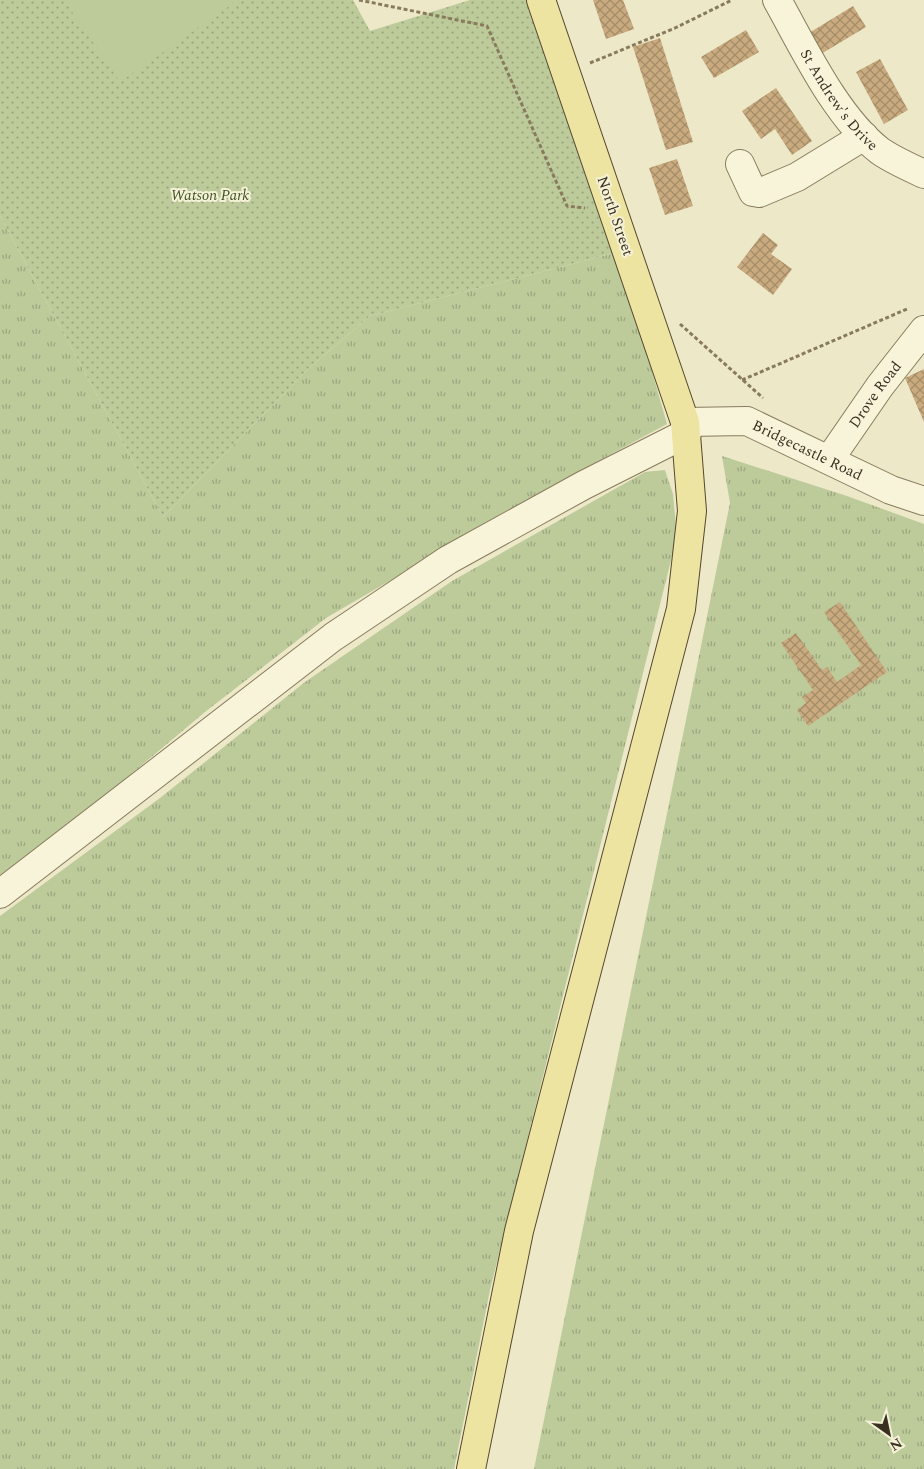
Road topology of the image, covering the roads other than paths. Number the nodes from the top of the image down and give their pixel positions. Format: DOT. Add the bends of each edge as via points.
graph roads {
  1 [pos="541,0"];
  2 [pos="777,0"];
  3 [pos="864,136"];
  4 [pos="740,164"];
  5 [pos="924,174"];
  6 [pos="919,318"];
  7 [pos="686,428"];
  8 [pos="829,460"];
  9 [pos="924,501"];
  10 [pos="0,894"];
  11 [pos="470,1469"];
  1 -- 7 [label="main road, North Street"];
  2 -- 3 [label="street, St Andrew's Drive" via="816,69 851,123"];
  3 -- 4 [label="street" via="797,177 759,193 754,192"];
  3 -- 5 [label="street, St Andrew's Drive" via="882,152"];
  6 -- 8 [label="street, Drove Road" via="880,386"];
  7 -- 8 [label="street, Bridgecastle Road" via="747,421"];
  7 -- 10 [label="street" via="448,560 333,637"];
  7 -- 11 [label="main road, North Street" via="692,511 681,609 519,1231"];
  8 -- 9 [label="street, Bridgecastle Road" via="891,490"];
}
